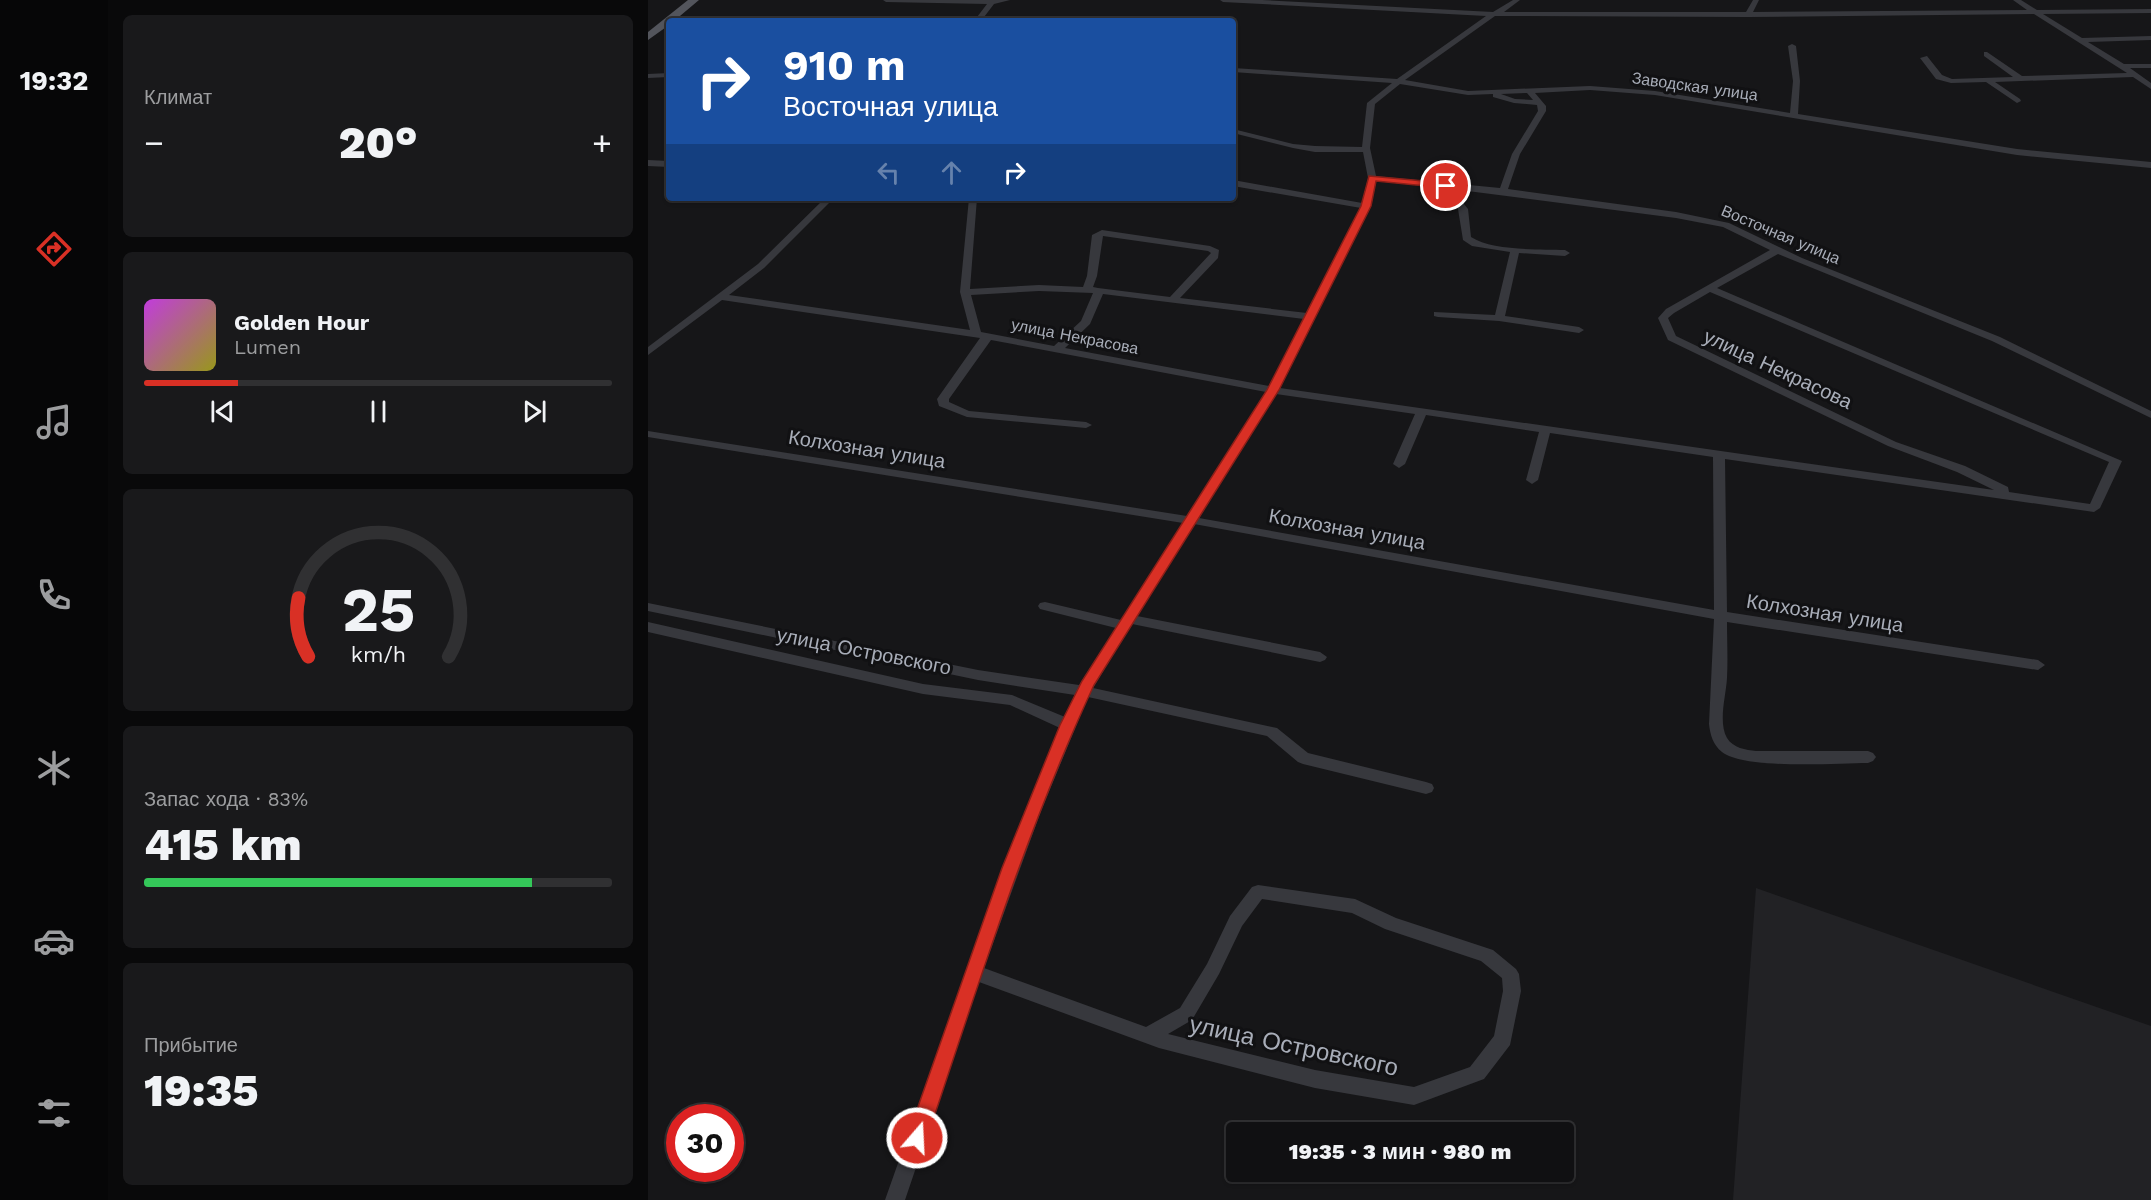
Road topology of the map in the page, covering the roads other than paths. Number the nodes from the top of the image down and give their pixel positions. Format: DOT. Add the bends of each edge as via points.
graph roads {
  1 [pos="694,0"];
  2 [pos="886,0"];
  3 [pos="1007,0"];
  4 [pos="1223,0"];
  5 [pos="1517,0"];
  6 [pos="1756,0"];
  7 [pos="2016,0"];
  8 [pos="992,1"];
  9 [pos="2151,10"];
  10 [pos="2033,12"];
  11 [pos="1494,14"];
  12 [pos="1748,15"];
  13 [pos="672,18"];
  14 [pos="979,18"];
  15 [pos="666,23"];
  16 [pos="648,37"];
  17 [pos="2151,38"];
  18 [pos="2080,40"];
  19 [pos="1792,46"];
  20 [pos="1987,54"];
  21 [pos="1924,57"];
  22 [pos="2122,66"];
  23 [pos="2151,66"];
  24 [pos="1236,70"];
  25 [pos="666,75"];
  26 [pos="2134,75"];
  27 [pos="648,76"];
  28 [pos="2019,78"];
  29 [pos="1988,80"];
  30 [pos="1398,81"];
  31 [pos="2151,87"];
  32 [pos="1529,90"];
  33 [pos="1488,92"];
  34 [pos="2017,101"];
  35 [pos="1538,103"];
  36 [pos="1793,116"];
  37 [pos="1236,132"];
  38 [pos="1366,150"];
  39 [pos="648,163"];
  40 [pos="666,164"];
  41 [pos="2151,165"];
  42 [pos="648,171"];
  43 [pos="666,172"];
  44 [pos="1372,178"];
  45 [pos="1236,184"];
  46 [pos="1446,186"];
  47 [pos="1503,191"];
  48 [pos="827,201"];
  49 [pos="973,201"];
  50 [pos="1366,206"];
  51 [pos="1779,249"];
  52 [pos="1515,250"];
  53 [pos="1565,254"];
  54 [pos="1087,289"];
  55 [pos="1710,289"];
  56 [pos="1099,291"];
  57 [pos="965,292"];
  58 [pos="721,297"];
  59 [pos="1173,299"];
  60 [pos="1438,314"];
  61 [pos="1310,317"];
  62 [pos="1499,318"];
  63 [pos="1579,330"];
  64 [pos="980,334"];
  65 [pos="1057,349"];
  66 [pos="648,352"];
  67 [pos="1273,390"];
  68 [pos="1422,411"];
  69 [pos="2151,415"];
  70 [pos="1086,425"];
  71 [pos="1545,429"];
  72 [pos="648,434"];
  73 [pos="1719,455"];
  74 [pos="1399,464"];
  75 [pos="1532,480"];
  76 [pos="2014,495"];
  77 [pos="1191,520"];
  78 [pos="1046,606"];
  79 [pos="648,607"];
  80 [pos="1721,616"];
  81 [pos="1126,622"];
  82 [pos="648,627"];
  83 [pos="1320,657"];
  84 [pos="2038,666"];
  85 [pos="1084,691"];
  86 [pos="1067,725"];
  87 [pos="1868,757"];
  88 [pos="1426,788"];
  89 [pos="974,972"];
  90 [pos="1147,1036"];
  91 [pos="895,1200"];
  1 -- 13 [label="main road"];
  2 -- 8 [label="street"];
  3 -- 8 [label="street"];
  4 -- 11 [label="street"];
  5 -- 11 [label="street"];
  6 -- 12 [label="street"];
  7 -- 10 [label="street"];
  8 -- 14 [label="street"];
  9 -- 10 [label="street"];
  10 -- 12 [label="street"];
  10 -- 18 [label="street"];
  11 -- 12 [label="street"];
  11 -- 30 [label="street"];
  15 -- 16 [label="main road"];
  17 -- 18 [label="street"];
  18 -- 22 [label="street"];
  19 -- 36 [label="street" via="1797,78"];
  20 -- 28 [label="street"];
  21 -- 29 [label="street" via="1944,80"];
  22 -- 23 [label="street"];
  22 -- 26 [label="street"];
  24 -- 30 [label="street, Заводская улица"];
  25 -- 27 [label="street"];
  26 -- 28 [label="street"];
  26 -- 31 [label="street"];
  28 -- 29 [label="street"];
  29 -- 34 [label="street"];
  30 -- 33 [label="street, Заводская улица" via="1468,93"];
  30 -- 38 [label="street" via="1371,104"];
  32 -- 33 [label="street, Заводская улица"];
  32 -- 35 [label="street"];
  32 -- 36 [label="street, Заводская улица" via="1590,88 1654,93"];
  33 -- 35 [label="street"];
  35 -- 47 [label="street" via="1542,111 1516,154"];
  36 -- 41 [label="street, Заводская улица" via="2017,152"];
  37 -- 38 [label="street" via="1293,146"];
  38 -- 44 [label="street"];
  39 -- 40 [label="street"];
  42 -- 43 [label="street"];
  44 -- 46 [label="street, Восточная улица"];
  44 -- 50 [label="street"];
  45 -- 50 [label="street"];
  46 -- 47 [label="street, Восточная улица"];
  46 -- 52 [label="street" via="1463,208 1466,238 1475,244"];
  47 -- 51 [label="street, Восточная улица" via="1726,225"];
  48 -- 58 [label="street" via="761,266"];
  49 -- 57 [label="street"];
  50 -- 61 [label="street"];
  51 -- 55 [label="street, улица Некрасова"];
  51 -- 69 [label="street, Восточная улица" via="1995,339"];
  52 -- 53 [label="street"];
  52 -- 62 [label="street"];
  54 -- 56 [label="street"];
  54 -- 57 [label="street"];
  54 -- 59 [label="street" via="1097,235 1102,233 1216,252"];
  55 -- 76 [label="street, улица Некрасова" via="1663,318 1672,339 1892,444 1961,469"];
  55 -- 76 [label="street, улица Некрасова" via="2116,461 2094,507"];
  56 -- 59 [label="street"];
  56 -- 65 [label="street" via="1086,322"];
  57 -- 64 [label="street"];
  58 -- 64 [label="street, улица Некрасова"];
  58 -- 66 [label="street"];
  59 -- 61 [label="street"];
  60 -- 62 [label="street"];
  61 -- 67 [label="street"];
  62 -- 63 [label="street"];
  64 -- 65 [label="street, улица Некрасова"];
  64 -- 70 [label="street" via="986,340 943,399 947,408 968,414"];
  65 -- 67 [label="street, улица Некрасова"];
  67 -- 68 [label="street, улица Некрасова"];
  67 -- 77 [label="street"];
  68 -- 71 [label="street, улица Некрасова"];
  68 -- 74 [label="street"];
  71 -- 73 [label="street, улица Некрасова"];
  71 -- 75 [label="street"];
  72 -- 77 [label="street, Колхозная улица"];
  73 -- 76 [label="street, улица Некрасова"];
  73 -- 80 [label="street"];
  77 -- 80 [label="street, Колхозная улица"];
  77 -- 81 [label="street"];
  78 -- 81 [label="street"];
  79 -- 85 [label="street" via="978,675"];
  80 -- 84 [label="street, Колхозная улица"];
  80 -- 87 [label="street" via="1717,716 1720,739 1726,747 1756,757"];
  81 -- 83 [label="street"];
  81 -- 85 [label="street"];
  82 -- 86 [label="street, улица Островского" via="922,689 1012,700"];
  85 -- 86 [label="street"];
  85 -- 88 [label="street" via="1272,732 1303,758"];
  86 -- 89 [label="street"];
  89 -- 90 [label="street, улица Островского"];
  89 -- 91 [label="street"];
  90 -- 90 [label="street, улица Островского" via="1316,1079 1414,1096 1477,1073 1503,1039 1512,991 1510,975 1487,955 1391,924 1356,906 1258,892 1236,921 1186,1014"];
}
